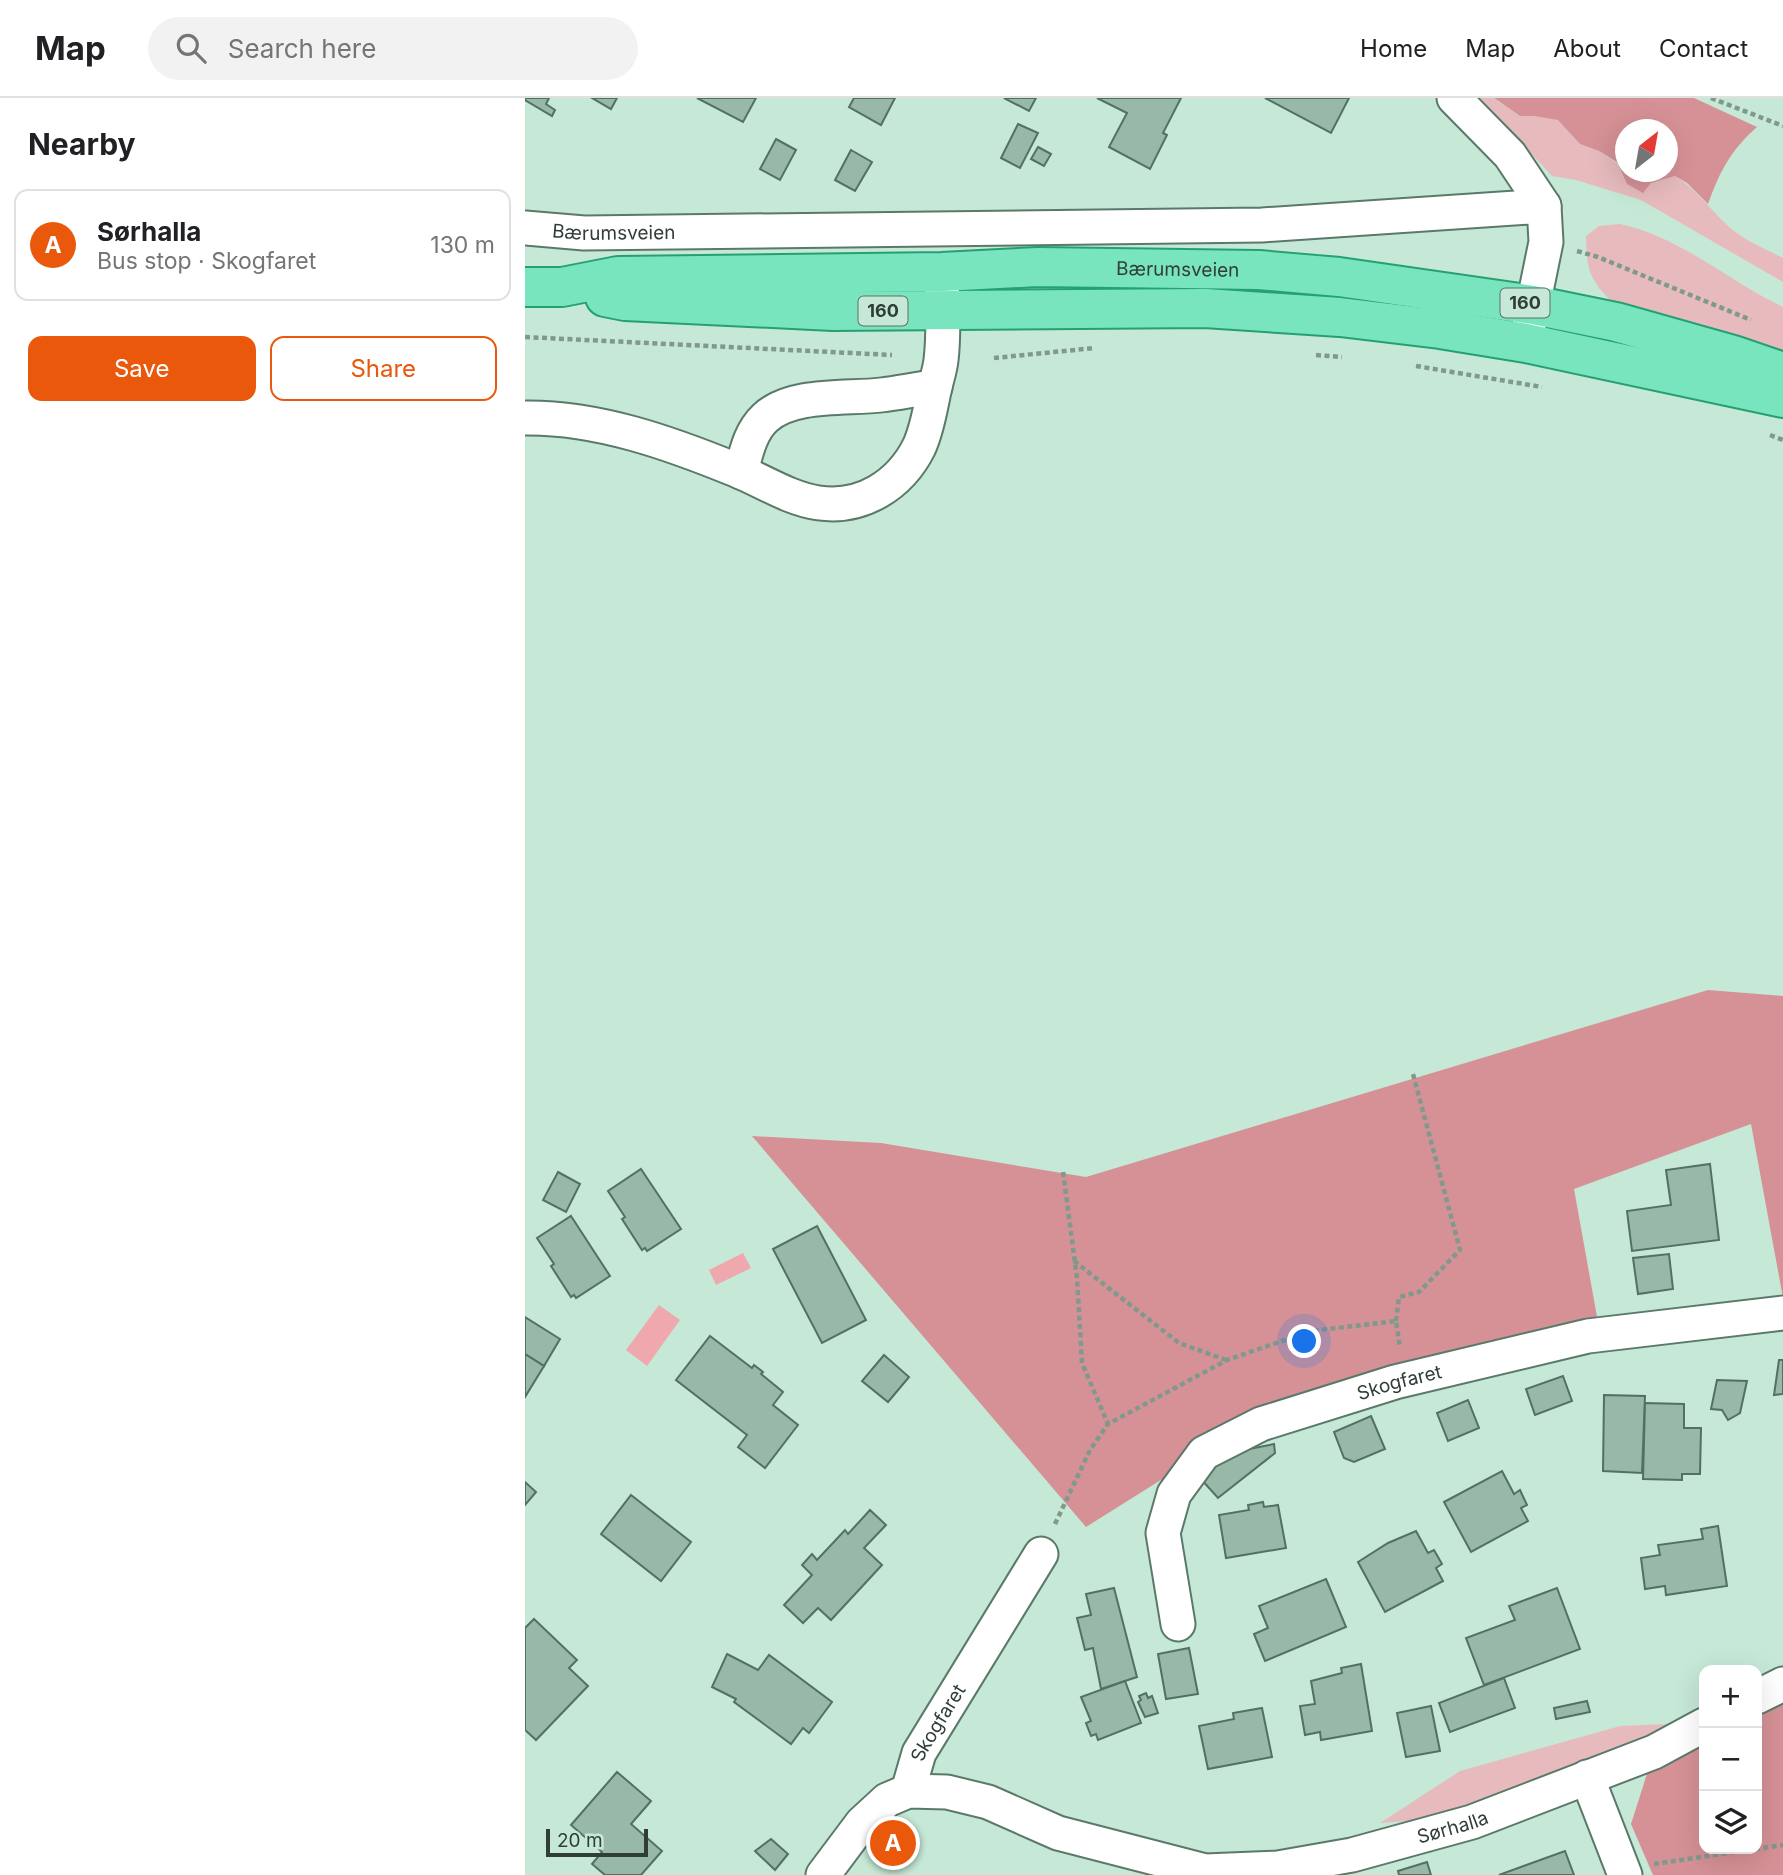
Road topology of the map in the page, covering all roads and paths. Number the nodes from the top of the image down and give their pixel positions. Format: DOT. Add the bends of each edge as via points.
graph roads {
  1 [pos="1454,98"];
  2 [pos="1711,98"];
  3 [pos="1783,126"];
  4 [pos="1544,206"];
  5 [pos="525,228"];
  6 [pos="1546,243"];
  7 [pos="942,272"];
  8 [pos="525,287"];
  9 [pos="562,287"];
  10 [pos="1533,304"];
  11 [pos="943,310"];
  12 [pos="1758,323"];
  13 [pos="525,337"];
  14 [pos="1526,343"];
  15 [pos="1097,348"];
  16 [pos="892,355"];
  17 [pos="1312,355"];
  18 [pos="994,358"];
  19 [pos="1353,358"];
  20 [pos="1406,364"];
  21 [pos="1783,372"];
  22 [pos="935,387"];
  23 [pos="1548,388"];
  24 [pos="1783,398"];
  25 [pos="525,418"];
  26 [pos="1764,433"];
  27 [pos="1783,440"];
  28 [pos="741,472"];
  29 [pos="1413,1074"];
  30 [pos="1063,1172"];
  31 [pos="1075,1261"];
  32 [pos="1783,1313"];
  33 [pos="1396,1321"];
  34 [pos="1227,1360"];
  35 [pos="1405,1380"];
  36 [pos="1108,1424"];
  37 [pos="1041,1555"];
  38 [pos="1178,1624"];
  39 [pos="1783,1684"];
  40 [pos="1762,1695"];
  41 [pos="1699,1728"];
  42 [pos="1587,1777"];
  43 [pos="908,1791"];
  44 [pos="1783,1845"];
  45 [pos="1624,1872"];
  46 [pos="823,1875"];
  1 -- 4 [label="street" via="1510,155"];
  2 -- 3 [label="path"];
  4 -- 5 [label="street, Bærumsveien" via="1262,225 584,233"];
  4 -- 6 [label="street"];
  6 -- 10 [label="street"];
  6 -- 12 [label="path" via="1598,257"];
  7 -- 9 [label="main road, Bærumsveien / 160" via="618,276"];
  7 -- 10 [label="main road, Bærumsveien / 160" via="1038,267 1259,270"];
  7 -- 11 [label="street"];
  8 -- 9 [label="main road, Bærumsveien / 160"];
  9 -- 11 [label="main road, Bærumsveien / 160" via="625,301 834,311"];
  10 -- 14 [label="street"];
  10 -- 21 [label="main road, Bærumsveien / 160" via="1639,328"];
  11 -- 14 [label="main road, Bærumsveien / 160" via="1205,308 1341,317"];
  11 -- 22 [label="street"];
  13 -- 16 [label="path"];
  14 -- 24 [label="main road, Bærumsveien / 160"];
  15 -- 18 [label="path"];
  17 -- 19 [label="path"];
  20 -- 23 [label="path"];
  22 -- 28 [label="street" via="806,400 782,407 755,432"];
  22 -- 28 [label="street" via="918,448 886,488 867,498 843,505 818,503"];
  25 -- 28 [label="street" via="628,433"];
  26 -- 27 [label="path"];
  29 -- 33 [label="path" via="1460,1250 1419,1292 1399,1297"];
  30 -- 31 [label="path"];
  31 -- 34 [label="path" via="1179,1343"];
  31 -- 36 [label="path" via="1082,1363"];
  32 -- 35 [label="street, Skogfaret" via="1588,1336"];
  33 -- 34 [label="path" via="1311,1331"];
  33 -- 35 [label="path"];
  34 -- 36 [label="path"];
  35 -- 38 [label="street, Skogfaret" via="1261,1424 1204,1453 1174,1494 1163,1533"];
  36 -- 37 [label="path" via="1090,1450"];
  37 -- 43 [label="street, Skogfaret" via="919,1754"];
  39 -- 40 [label="street"];
  41 -- 42 [label="street, Sørhalla" via="1654,1752"];
  42 -- 43 [label="street, Sørhalla" via="1472,1822 1352,1855 1278,1868 1205,1871 1058,1833 988,1802 947,1792"];
  42 -- 45 [label="street"];
  43 -- 46 [label="street" via="887,1800 862,1823"];
  44 -- 45 [label="path"];
}
